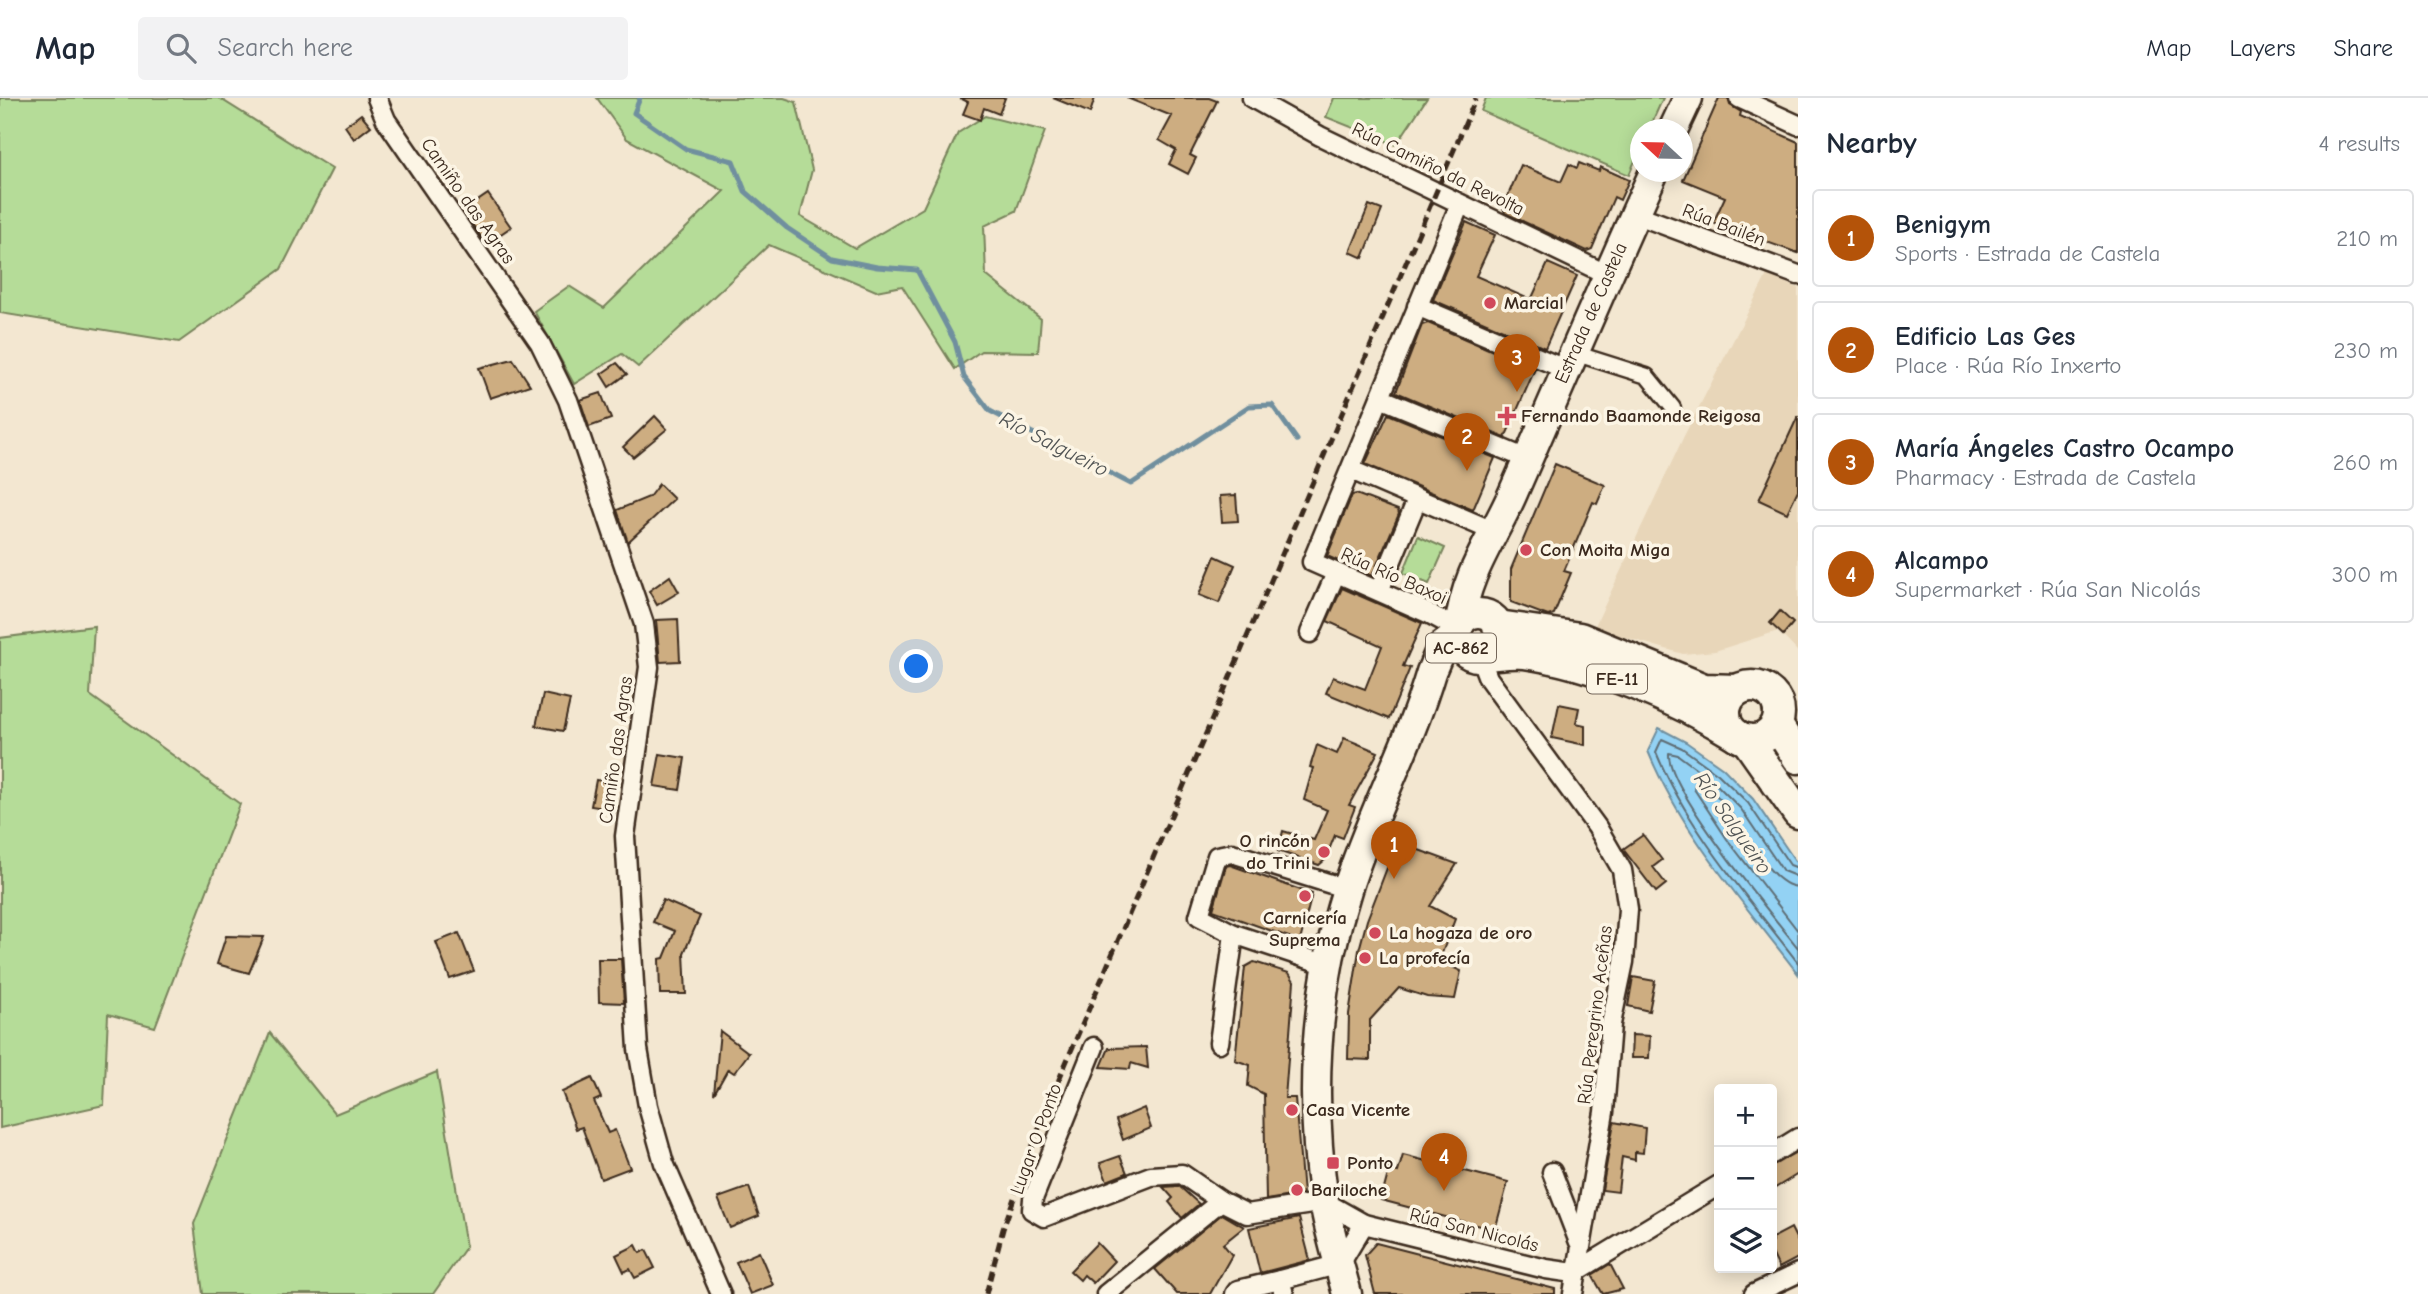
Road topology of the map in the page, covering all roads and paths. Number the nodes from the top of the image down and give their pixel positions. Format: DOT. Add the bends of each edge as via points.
graph roads {
  1 [pos="376,98"];
  2 [pos="1252,98"];
  3 [pos="1688,98"];
  4 [pos="1739,98"];
  5 [pos="1678,119"];
  6 [pos="1798,125"];
  7 [pos="1649,182"];
  8 [pos="1460,204"];
  9 [pos="1635,214"];
  10 [pos="1608,275"];
  11 [pos="1798,275"];
  12 [pos="1417,306"];
  13 [pos="1570,362"];
  14 [pos="1380,398"];
  15 [pos="1673,408"];
  16 [pos="1527,459"];
  17 [pos="1349,475"];
  18 [pos="1414,507"];
  19 [pos="1489,540"];
  20 [pos="1336,573"];
  21 [pos="1379,592"];
  22 [pos="1495,622"];
  23 [pos="1310,633"];
  24 [pos="1469,643"];
  25 [pos="1737,690"];
  26 [pos="1777,725"];
  27 [pos="1742,738"];
  28 [pos="1798,758"];
  29 [pos="1798,813"];
  30 [pos="1347,889"];
  31 [pos="1234,934"];
  32 [pos="1327,965"];
  33 [pos="1219,1043"];
  34 [pos="1094,1047"];
  35 [pos="1798,1138"];
  36 [pos="1777,1151"];
  37 [pos="1552,1172"];
  38 [pos="1714,1188"];
  39 [pos="1221,1201"];
  40 [pos="1325,1202"];
  41 [pos="1364,1224"];
  42 [pos="1579,1242"];
  43 [pos="1340,1264"];
  44 [pos="1574,1273"];
  45 [pos="1798,1273"];
  46 [pos="1282,1287"];
  47 [pos="721,1294"];
  48 [pos="1106,1294"];
  49 [pos="1235,1294"];
  50 [pos="1347,1294"];
  51 [pos="1573,1294"];
  52 [pos="1754,1294"];
  1 -- 47 [label="street, Camiño das Agras" via="386,120 540,343 568,400 644,624 649,667 625,835 638,1049 664,1163"];
  2 -- 8 [label="street, Rúa Camiño da Revolta"];
  3 -- 5 [label="main road"];
  4 -- 6 [label="street"];
  7 -- 9 [label="main road, Estrada de Castela / AC-862"];
  8 -- 10 [label="street, Rúa Camiño da Revolta"];
  8 -- 12 [label="street"];
  9 -- 10 [label="main road, Estrada de Castela / AC-862"];
  9 -- 11 [label="street, Rúa Bailén"];
  10 -- 13 [label="main road, Estrada de Castela / AC-862"];
  12 -- 13 [label="street"];
  12 -- 14 [label="street"];
  13 -- 15 [label="street" via="1647,376"];
  13 -- 16 [label="main road, Estrada de Castela / AC-862"];
  14 -- 16 [label="street"];
  14 -- 17 [label="street"];
  16 -- 19 [label="main road, Estrada de Castela / AC-862"];
  17 -- 18 [label="street"];
  17 -- 19 [label="street"];
  17 -- 20 [label="street, Rúa Río Baxoi" via="1312,562"];
  18 -- 19 [label="street"];
  18 -- 21 [label="street"];
  19 -- 22 [label="main road, AC-862" via="1487,593"];
  19 -- 24 [label="main road, AC-862" via="1462,599"];
  20 -- 21 [label="street, Rúa Río Baxoi"];
  20 -- 23 [label="street"];
  21 -- 24 [label="street, Rúa Río Baxoi"];
  22 -- 24 [label="main road, AC-862" via="1497,646"];
  22 -- 24 [label="main road, AC-862" via="1479,613 1465,618"];
  22 -- 25 [label="highway, FE-11" via="1580,638 1704,688"];
  24 -- 27 [label="highway, FE-11" via="1562,661 1658,695"];
  24 -- 30 [label="main road, AC-862" via="1442,646"];
  24 -- 42 [label="street, Rúa Peregrino Aceñas" via="1488,678 1597,827 1622,870 1628,909 1624,962 1611,1024 1599,1149"];
  25 -- 26 [label="highway, FE-11" via="1754,686 1770,692 1778,705"];
  25 -- 27 [label="highway, FE-11" via="1725,713 1731,730"];
  26 -- 27 [label="highway" via="1767,736"];
  26 -- 28 [label="highway, FE-11"];
  27 -- 29 [label="highway, FE-11"];
  30 -- 31 [label="street" via="1232,853 1217,856 1199,916"];
  30 -- 32 [label="main road, AC-862"];
  31 -- 32 [label="street"];
  31 -- 33 [label="street"];
  32 -- 40 [label="main road, AC-862" via="1318,1029 1316,1116"];
  34 -- 39 [label="street, Lugar O Ponto" via="1032,1210 1045,1217 1151,1176 1182,1174"];
  35 -- 36 [label="street"];
  37 -- 42 [label="street"];
  38 -- 44 [label="street"];
  39 -- 40 [label="street, Lugar O Ponto" via="1247,1214"];
  39 -- 48 [label="street"];
  40 -- 41 [label="street, Rúa San Nicolás"];
  40 -- 43 [label="main road, AC-862"];
  41 -- 43 [label="street"];
  41 -- 44 [label="street, Rúa San Nicolás"];
  42 -- 44 [label="street, Rúa Peregrino Aceñas"];
  43 -- 46 [label="street"];
  43 -- 50 [label="main road, AC-862"];
  44 -- 51 [label="street, Rúa Peregrino Aceñas"];
  45 -- 52 [label="street"];
  46 -- 49 [label="street" via="1238,1290"];
}
